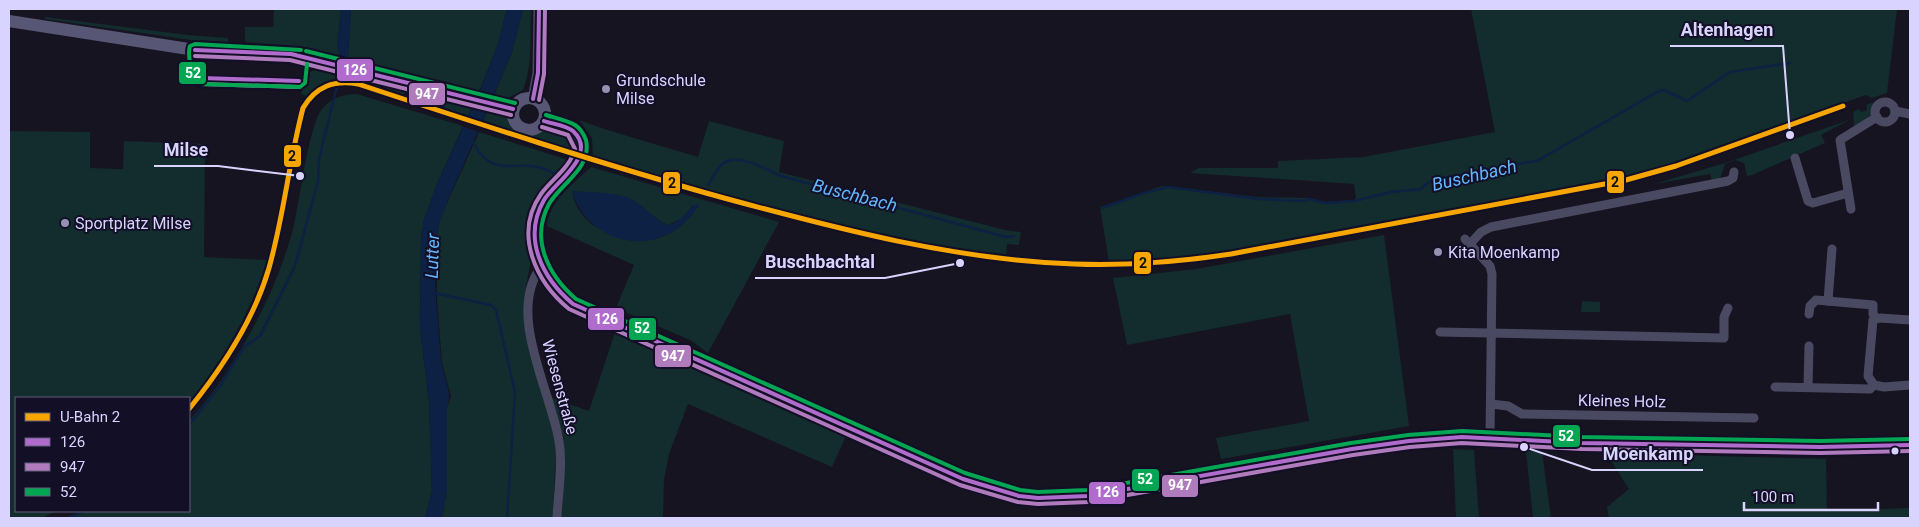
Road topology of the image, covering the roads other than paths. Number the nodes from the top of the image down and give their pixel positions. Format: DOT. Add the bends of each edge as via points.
graph roads {
  1 [pos="539,9"];
  2 [pos="9,22"];
  3 [pos="533,99"];
  4 [pos="508,108"];
  5 [pos="1895,111"];
  6 [pos="1910,114"];
  7 [pos="1877,117"];
  8 [pos="544,121"];
  9 [pos="1794,158"];
  10 [pos="1734,172"];
  11 [pos="1848,193"];
  12 [pos="1851,209"];
  13 [pos="1832,249"];
  14 [pos="541,267"];
  15 [pos="1828,301"];
  16 [pos="1728,308"];
  17 [pos="1809,314"];
  18 [pos="1876,318"];
  19 [pos="1910,320"];
  20 [pos="1440,332"];
  21 [pos="1491,333"];
  22 [pos="1809,346"];
  23 [pos="1874,385"];
  24 [pos="1910,385"];
  25 [pos="1776,386"];
  26 [pos="1808,387"];
  27 [pos="1491,404"];
  28 [pos="1754,418"];
  29 [pos="1490,437"];
  30 [pos="1910,445"];
  31 [pos="557,518"];
  1 -- 3 [label="street" via="538,73"];
  2 -- 4 [label="main road" via="195,50 277,53 353,68"];
  3 -- 4 [label="main road"];
  3 -- 8 [label="main road" via="542,106"];
  4 -- 8 [label="main road" via="521,128 532,130"];
  5 -- 6 [label="street"];
  5 -- 7 [label="street" via="1893,118 1887,121"];
  5 -- 7 [label="street" via="1890,104 1882,103 1876,109"];
  7 -- 11 [label="street" via="1840,140"];
  8 -- 14 [label="main road" via="572,130 580,142 580,152 576,164 545,198 539,212 536,241"];
  9 -- 11 [label="street" via="1808,200 1813,203"];
  10 -- 21 [label="street" via="1728,182 1491,227 1481,232 1468,242 1491,270"];
  11 -- 12 [label="street"];
  13 -- 15 [label="street"];
  14 -- 29 [label="main road" via="554,288 573,304 985,488 1019,496 1088,496 1409,441"];
  14 -- 31 [label="street, Wiesenstraße" via="530,288 528,316 560,443"];
  15 -- 17 [label="street" via="1816,300 1810,306"];
  15 -- 18 [label="street" via="1873,305"];
  16 -- 21 [label="street" via="1724,317 1724,338"];
  18 -- 19 [label="street"];
  18 -- 23 [label="street" via="1871,328 1868,376"];
  20 -- 21 [label="street"];
  21 -- 27 [label="street"];
  22 -- 26 [label="street"];
  23 -- 24 [label="street" via="1884,388"];
  23 -- 26 [label="street" via="1870,389"];
  25 -- 26 [label="street"];
  27 -- 28 [label="street, Kleines Holz" via="1508,406 1522,414"];
  27 -- 29 [label="street"];
  29 -- 30 [label="main road" via="1582,443 1812,447"];
}
